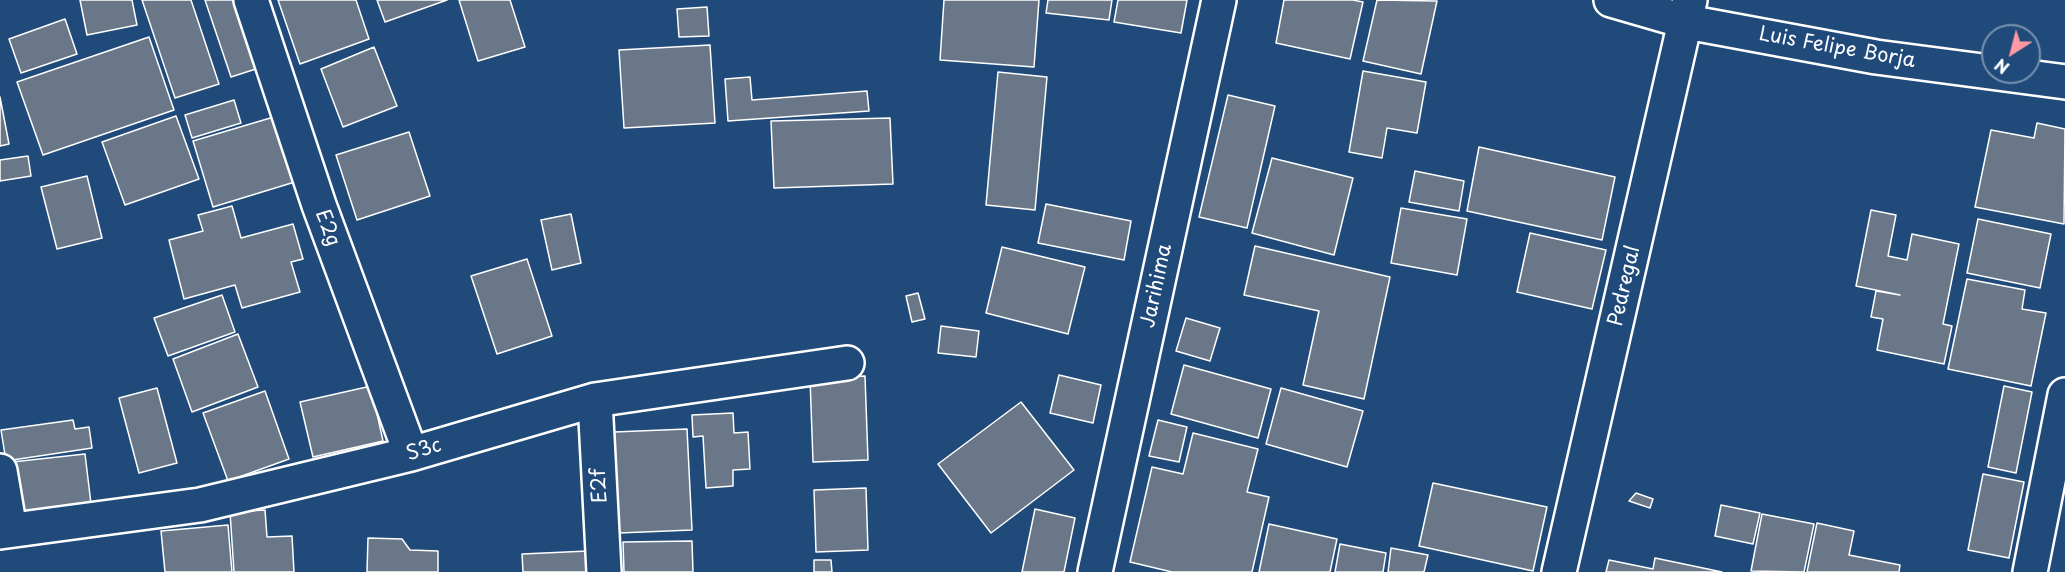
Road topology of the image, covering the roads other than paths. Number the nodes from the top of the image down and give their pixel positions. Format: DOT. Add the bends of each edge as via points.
graph roads {
  1 [pos="251,0"];
  2 [pos="1219,0"];
  3 [pos="1611,0"];
  4 [pos="1689,11"];
  5 [pos="2065,82"];
  6 [pos="847,363"];
  7 [pos="2065,396"];
  8 [pos="595,400"];
  9 [pos="411,454"];
  10 [pos="0,471"];
  11 [pos="5,531"];
  12 [pos="604,572"];
  13 [pos="1095,572"];
  14 [pos="1559,572"];
  15 [pos="2030,572"];
  1 -- 9 [label="street, E2g" via="319,205"];
  2 -- 13 [label="street, Jarihima"];
  3 -- 4 [label="street, Luis Felipe Borja"];
  4 -- 5 [label="street, Luis Felipe Borja" via="1876,57"];
  4 -- 14 [label="street, Pedregal"];
  6 -- 8 [label="street, S3c"];
  7 -- 15 [label="street"];
  8 -- 9 [label="street, S3c"];
  8 -- 12 [label="street, E2f"];
  9 -- 11 [label="street, S3c" via="200,505"];
  10 -- 11 [label="street"];
}
